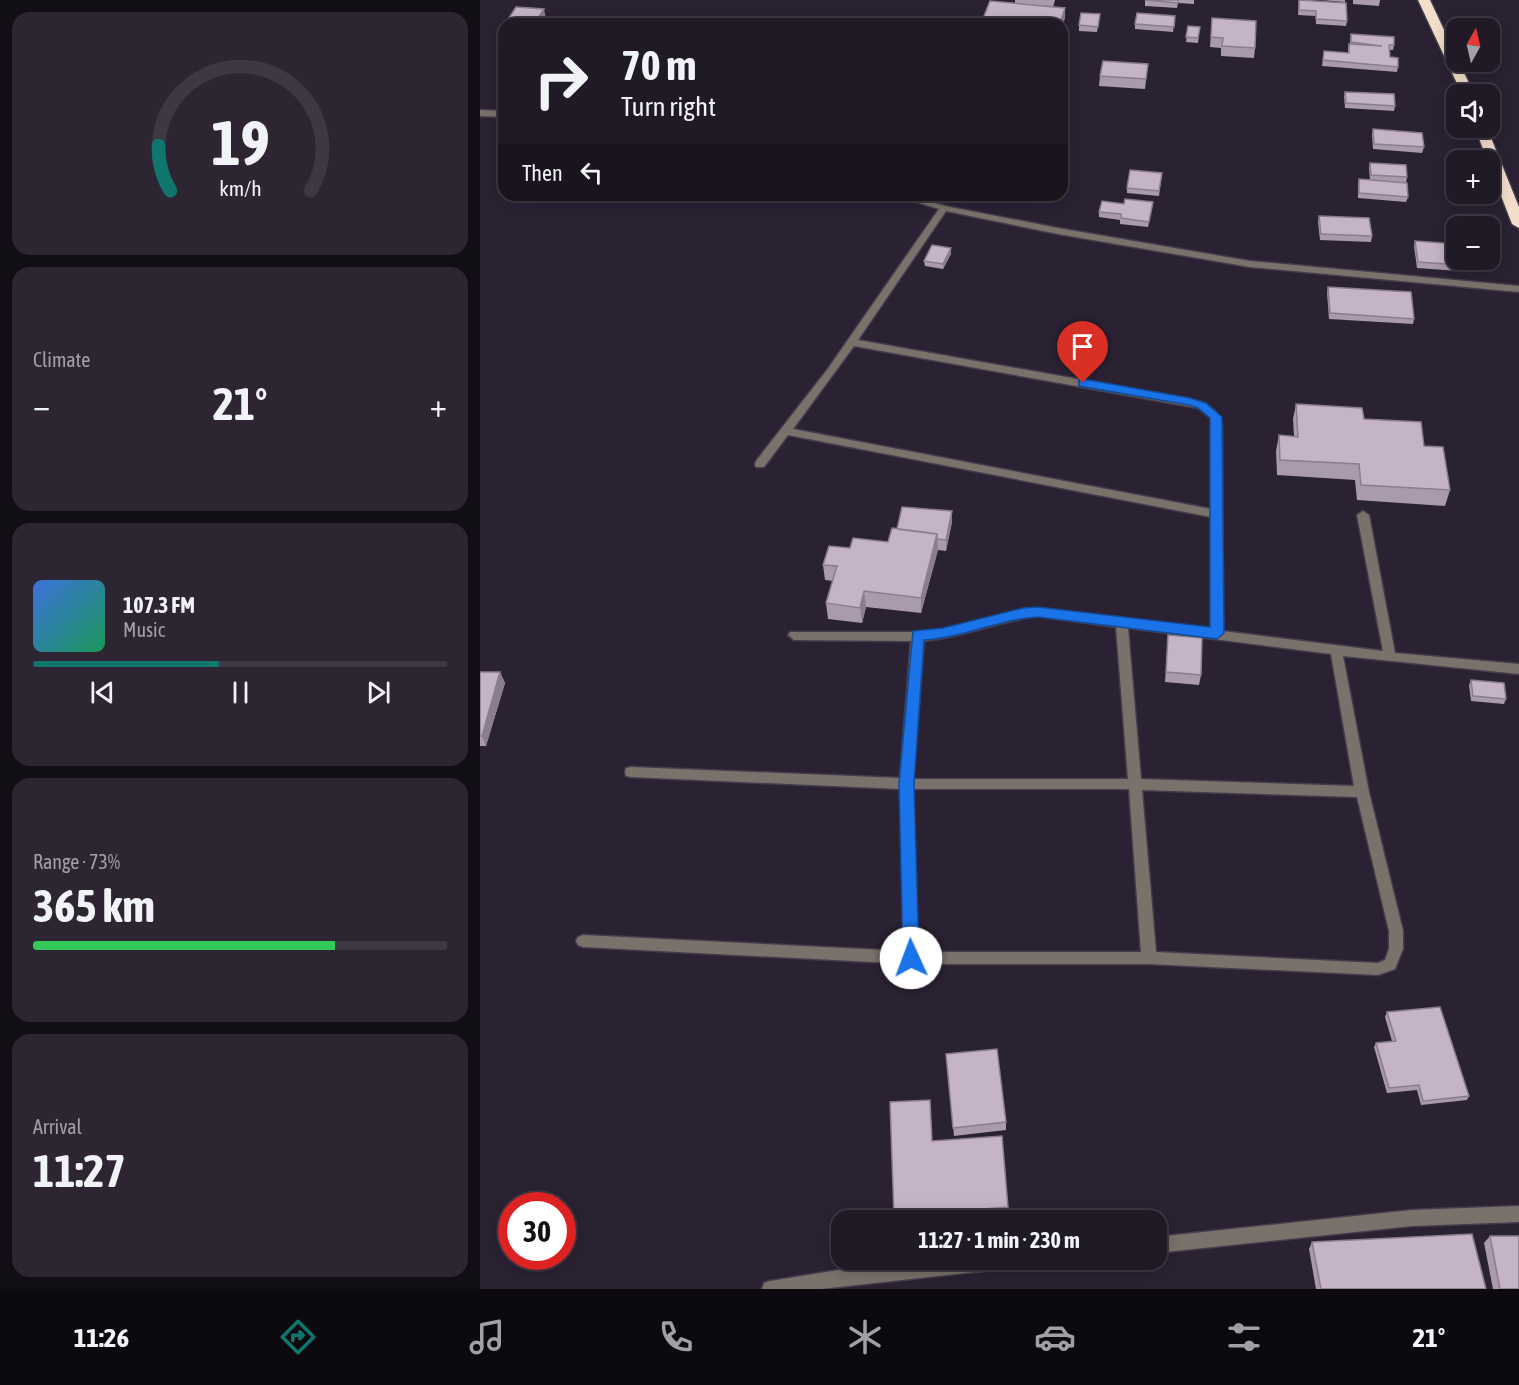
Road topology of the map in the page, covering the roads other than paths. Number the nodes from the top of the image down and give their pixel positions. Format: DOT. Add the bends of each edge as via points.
graph roads {
  1 [pos="1424,0"];
  2 [pos="1463,84"];
  3 [pos="480,113"];
  4 [pos="498,114"];
  5 [pos="1485,138"];
  6 [pos="919,201"];
  7 [pos="944,208"];
  8 [pos="1519,224"];
  9 [pos="1519,289"];
  10 [pos="852,342"];
  11 [pos="786,431"];
  12 [pos="760,464"];
  13 [pos="1217,514"];
  14 [pos="1363,515"];
  15 [pos="1122,622"];
  16 [pos="1217,633"];
  17 [pos="794,634"];
  18 [pos="918,635"];
  19 [pos="1336,649"];
  20 [pos="1390,657"];
  21 [pos="1519,669"];
  22 [pos="631,772"];
  23 [pos="906,784"];
  24 [pos="1136,784"];
  25 [pos="1362,792"];
  26 [pos="584,941"];
  27 [pos="911,958"];
  28 [pos="1149,958"];
  29 [pos="1519,1214"];
  30 [pos="1167,1244"];
  31 [pos="938,1270"];
  32 [pos="845,1283"];
  33 [pos="770,1289"];
  1 -- 2 [label="highway"];
  3 -- 4 [label="street"];
  5 -- 8 [label="highway"];
  6 -- 7 [label="street"];
  7 -- 9 [label="street" via="1250,264"];
  7 -- 10 [label="street"];
  10 -- 11 [label="street"];
  10 -- 13 [label="street" via="1202,406 1216,417"];
  11 -- 12 [label="street"];
  11 -- 13 [label="street"];
  13 -- 16 [label="street"];
  14 -- 20 [label="street"];
  15 -- 16 [label="street"];
  15 -- 18 [label="street" via="1023,613 943,634"];
  15 -- 24 [label="street"];
  16 -- 19 [label="street"];
  17 -- 18 [label="street"];
  18 -- 23 [label="street"];
  19 -- 20 [label="street"];
  19 -- 25 [label="street"];
  20 -- 21 [label="street"];
  22 -- 23 [label="street"];
  23 -- 24 [label="street"];
  23 -- 27 [label="street"];
  24 -- 25 [label="street"];
  24 -- 28 [label="street"];
  25 -- 28 [label="street" via="1396,932 1396,949 1390,964 1378,969"];
  26 -- 27 [label="street"];
  27 -- 28 [label="street"];
  29 -- 30 [label="street" via="1412,1218"];
  31 -- 32 [label="street"];
  32 -- 33 [label="street"];
}
